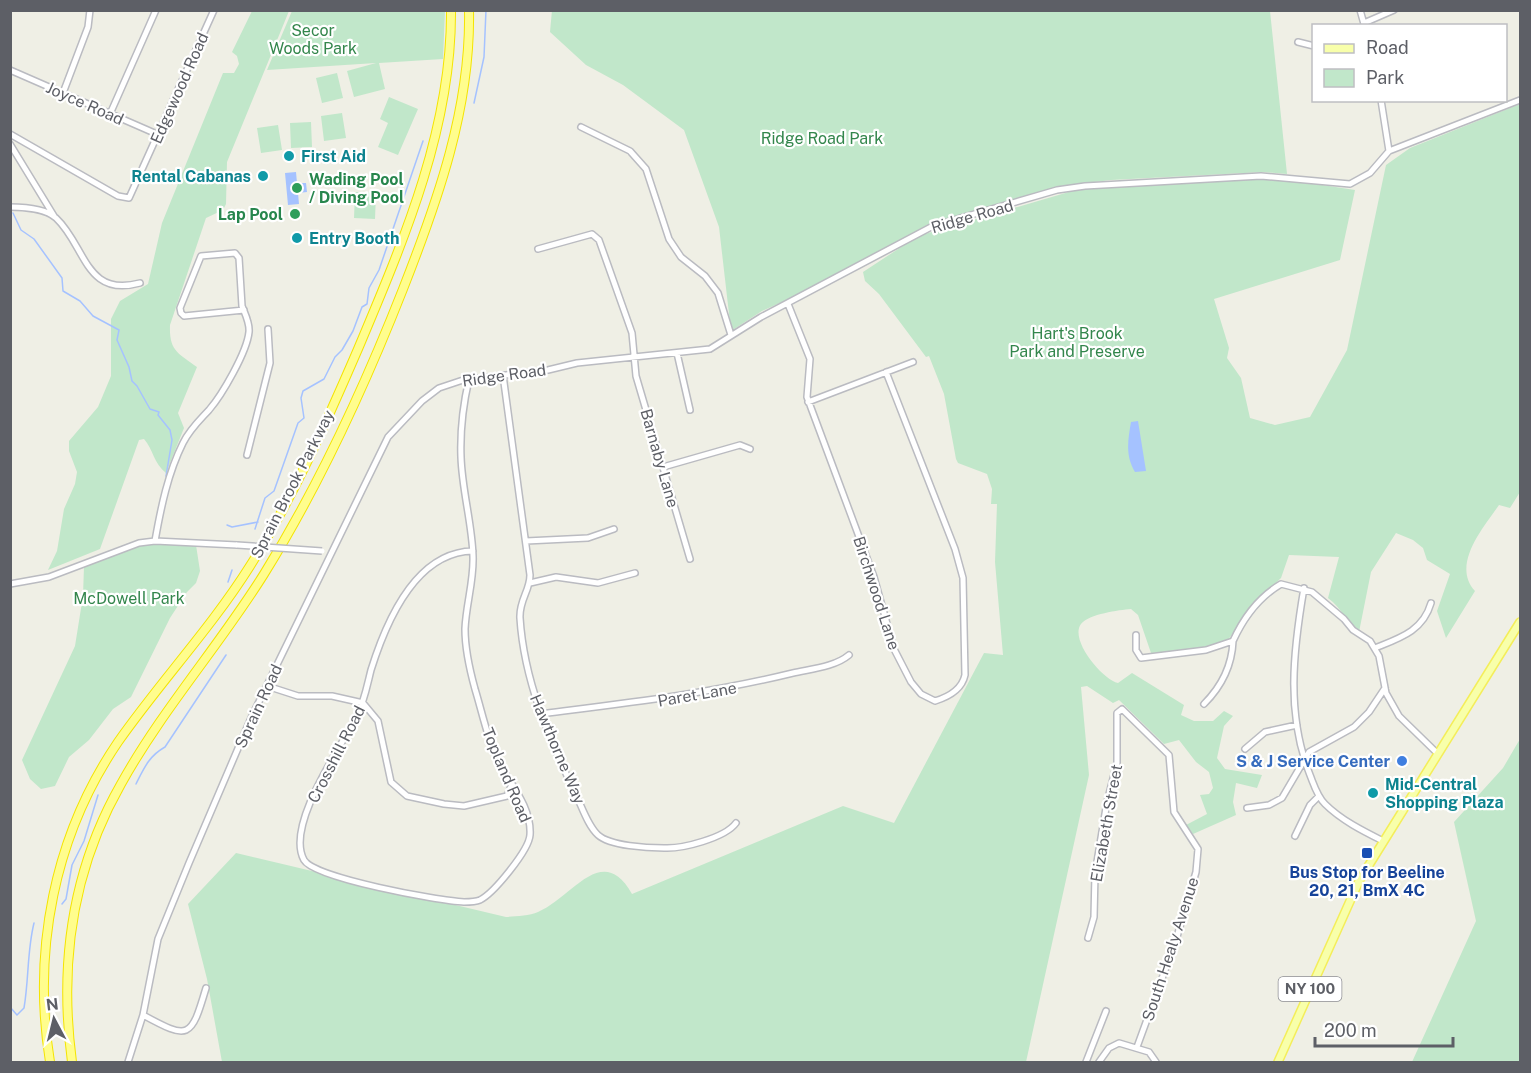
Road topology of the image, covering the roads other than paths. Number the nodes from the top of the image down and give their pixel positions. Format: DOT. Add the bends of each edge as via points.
graph roads {
  1 [pos="90,10"];
  2 [pos="156,10"];
  3 [pos="214,10"];
  4 [pos="451,10"];
  5 [pos="469,10"];
  6 [pos="1360,10"];
  7 [pos="1394,10"];
  8 [pos="1364,24"];
  9 [pos="1298,42"];
  10 [pos="1312,46"];
  11 [pos="10,70"];
  12 [pos="63,93"];
  13 [pos="1521,100"];
  14 [pos="1381,102"];
  15 [pos="110,114"];
  16 [pos="581,127"];
  17 [pos="10,134"];
  18 [pos="159,135"];
  19 [pos="10,144"];
  20 [pos="1389,151"];
  21 [pos="10,207"];
  22 [pos="55,217"];
  23 [pos="538,249"];
  24 [pos="141,283"];
  25 [pos="788,304"];
  26 [pos="245,312"];
  27 [pos="268,329"];
  28 [pos="731,335"];
  29 [pos="677,353"];
  30 [pos="634,356"];
  31 [pos="913,362"];
  32 [pos="886,372"];
  33 [pos="503,375"];
  34 [pos="469,379"];
  35 [pos="450,383"];
  36 [pos="808,402"];
  37 [pos="690,410"];
  38 [pos="750,449"];
  39 [pos="247,455"];
  40 [pos="663,467"];
  41 [pos="614,529"];
  42 [pos="155,540"];
  43 [pos="526,541"];
  44 [pos="473,551"];
  45 [pos="333,552"];
  46 [pos="690,559"];
  47 [pos="635,573"];
  48 [pos="530,583"];
  49 [pos="10,584"];
  50 [pos="1304,588"];
  51 [pos="1431,603"];
  52 [pos="1521,622"];
  53 [pos="1136,635"];
  54 [pos="1233,641"];
  55 [pos="1375,648"];
  56 [pos="849,655"];
  57 [pos="267,686"];
  58 [pos="1385,688"];
  59 [pos="363,704"];
  60 [pos="1204,704"];
  61 [pos="1120,709"];
  62 [pos="540,714"];
  63 [pos="1297,725"];
  64 [pos="1245,749"];
  65 [pos="1438,754"];
  66 [pos="1303,759"];
  67 [pos="512,784"];
  68 [pos="507,796"];
  69 [pos="1319,796"];
  70 [pos="519,797"];
  71 [pos="1247,808"];
  72 [pos="735,823"];
  73 [pos="1295,836"];
  74 [pos="1383,841"];
  75 [pos="440,899"];
  76 [pos="1088,938"];
  77 [pos="206,988"];
  78 [pos="1106,1011"];
  79 [pos="143,1015"];
  80 [pos="1137,1047"];
  81 [pos="50,1062"];
  82 [pos="72,1062"];
  83 [pos="128,1062"];
  84 [pos="1086,1062"];
  85 [pos="1099,1062"];
  86 [pos="1156,1062"];
  87 [pos="1278,1062"];
  1 -- 12 [label="street" via="88,27"];
  2 -- 15 [label="street"];
  3 -- 18 [label="street, Edgewood Road"];
  4 -- 81 [label="highway, Sprain Brook Parkway" via="446,80 425,171 382,290 322,430 251,564 120,740 93,783 72,830 53,894 45,944 44,1012"];
  5 -- 82 [label="highway, Sprain Brook Parkway" via="464,88 447,163 415,258 360,391 280,548 136,757 91,847 69,945 66,996"];
  6 -- 8 [label="street"];
  7 -- 8 [label="street"];
  9 -- 10 [label="street"];
  11 -- 12 [label="street, Joyce Road"];
  12 -- 15 [label="street, Joyce Road"];
  13 -- 20 [label="street"];
  14 -- 20 [label="street"];
  15 -- 18 [label="street, Joyce Road"];
  16 -- 28 [label="street" via="620,145 646,169 669,239 718,293"];
  17 -- 18 [label="street, Edgewood Road" via="118,196 128,198"];
  19 -- 22 [label="street"];
  20 -- 25 [label="street, Ridge Road" via="1364,177 1350,184 1225,177 1057,190 933,226"];
  21 -- 22 [label="street" via="31,208"];
  22 -- 24 [label="street" via="87,268 119,287"];
  23 -- 30 [label="street, Barnaby Lane" via="579,236 597,237 632,333"];
  25 -- 28 [label="street, Ridge Road"];
  25 -- 36 [label="street, Birchwood Lane" via="810,359"];
  26 -- 26 [label="street" via="237,256 201,256 181,313"];
  26 -- 42 [label="street" via="249,333 213,405 190,429 182,446 161,504"];
  27 -- 39 [label="street" via="270,363"];
  28 -- 29 [label="street, Ridge Road" via="710,349"];
  29 -- 30 [label="street, Ridge Road"];
  29 -- 37 [label="street"];
  30 -- 33 [label="street, Ridge Road"];
  30 -- 40 [label="street, Barnaby Lane" via="636,376"];
  31 -- 32 [label="street"];
  32 -- 36 [label="street"];
  32 -- 36 [label="street, Birchwood Lane" via="963,578 965,675 964,682 947,697 935,701 921,694 897,654 874,577"];
  33 -- 34 [label="street, Ridge Road"];
  33 -- 43 [label="street, Hawthorne Way"];
  34 -- 35 [label="street, Ridge Road"];
  34 -- 44 [label="street, Topland Road" via="461,425 461,457"];
  35 -- 45 [label="street, Sprain Road" via="422,401 388,437"];
  38 -- 40 [label="street" via="740,445"];
  40 -- 46 [label="street, Barnaby Lane"];
  41 -- 43 [label="street" via="588,538"];
  42 -- 45 [label="street, bridge"];
  42 -- 49 [label="street" via="128,546 49,577"];
  43 -- 48 [label="street, Hawthorne Way"];
  44 -- 59 [label="street, Crosshill Road" via="440,558 410,588 379,649"];
  44 -- 67 [label="street, Topland Road" via="465,628 471,672 497,758"];
  45 -- 57 [label="street, Sprain Road"];
  47 -- 48 [label="street" via="598,583 556,577"];
  48 -- 62 [label="street, Hawthorne Way" via="521,598 520,618"];
  50 -- 54 [label="street" via="1281,584 1273,589 1240,625"];
  50 -- 55 [label="street"];
  50 -- 63 [label="street" via="1292,673"];
  51 -- 55 [label="street" via="1418,628"];
  52 -- 65 [label="main road, NY 100"];
  53 -- 54 [label="street" via="1136,650 1141,658 1206,650"];
  54 -- 60 [label="street" via="1228,669"];
  55 -- 58 [label="street"];
  56 -- 62 [label="street, Paret Lane" via="830,664 732,688 640,704"];
  57 -- 59 [label="street" via="298,696 332,696"];
  57 -- 79 [label="street, Sprain Road" via="158,939"];
  58 -- 65 [label="street" via="1399,716"];
  58 -- 66 [label="street" via="1354,727 1311,750"];
  59 -- 68 [label="street" via="378,721 387,774 398,790 464,806"];
  59 -- 75 [label="street, Crosshill Road" via="329,762 301,827 302,856 310,868 332,876"];
  61 -- 76 [label="street, Elizabeth Street" via="1117,763 1095,874 1094,917"];
  61 -- 80 [label="street, South Healy Avenue" via="1167,752 1174,812 1198,849 1196,873 1176,940"];
  62 -- 72 [label="street, Hawthorne Way" via="586,817 603,838 646,847 679,848 721,834"];
  63 -- 64 [label="street" via="1265,732"];
  63 -- 66 [label="street"];
  65 -- 74 [label="main road, NY 100"];
  66 -- 69 [label="street"];
  66 -- 71 [label="street" via="1282,798"];
  67 -- 68 [label="street"];
  67 -- 70 [label="street, Topland Road"];
  68 -- 70 [label="street"];
  69 -- 73 [label="street" via="1310,805"];
  69 -- 74 [label="street" via="1344,819"];
  70 -- 75 [label="street, Topland Road" via="529,819 530,833 526,849 517,861 495,889 480,900"];
  74 -- 87 [label="main road, NY 100" via="1344,910"];
  77 -- 79 [label="street" via="194,1024 183,1032 174,1032"];
  78 -- 84 [label="street"];
  79 -- 83 [label="street, Sprain Road"];
  80 -- 85 [label="street" via="1113,1045"];
  80 -- 86 [label="street" via="1151,1053"];
}
